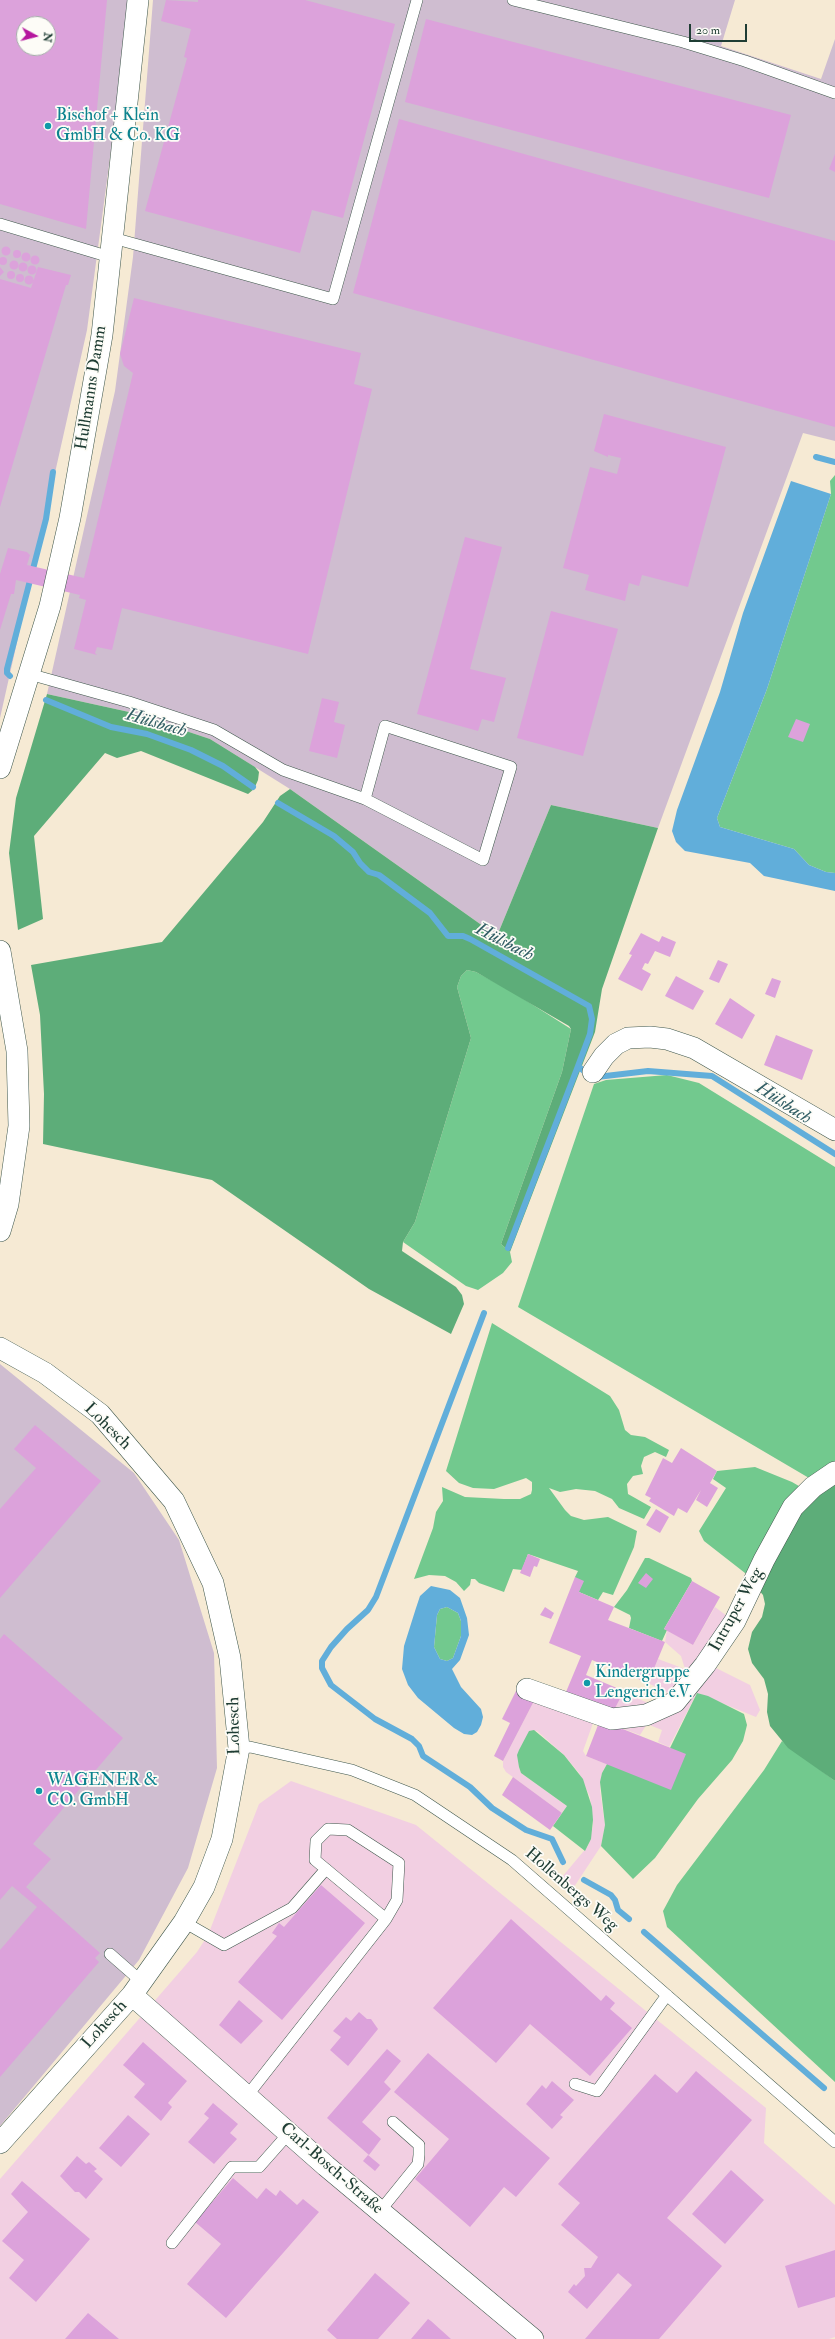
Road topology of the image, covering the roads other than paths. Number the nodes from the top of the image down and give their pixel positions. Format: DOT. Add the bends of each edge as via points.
graph roads {
  1 [pos="138,0"];
  2 [pos="417,0"];
  3 [pos="513,0"];
  4 [pos="835,93"];
  5 [pos="0,224"];
  6 [pos="111,248"];
  7 [pos="29,674"];
  8 [pos="0,768"];
  9 [pos="365,799"];
  10 [pos="0,951"];
  11 [pos="593,1072"];
  12 [pos="835,1130"];
  13 [pos="0,1231"];
  14 [pos="0,1348"];
  15 [pos="835,1472"];
  16 [pos="527,1689"];
  17 [pos="239,1748"];
  18 [pos="326,1869"];
  19 [pos="386,1919"];
  20 [pos="184,1922"];
  21 [pos="110,1954"];
  22 [pos="137,1988"];
  23 [pos="667,1995"];
  24 [pos="575,2084"];
  25 [pos="247,2096"];
  26 [pos="393,2122"];
  27 [pos="289,2133"];
  28 [pos="835,2142"];
  29 [pos="0,2143"];
  30 [pos="380,2211"];
  31 [pos="172,2243"];
  32 [pos="533,2339"];
  1 -- 6 [label="street, Hullmanns Damm"];
  2 -- 6 [label="lane" via="333,299"];
  3 -- 4 [label="lane" via="683,42 804,80"];
  5 -- 6 [label="lane"];
  6 -- 7 [label="street, Hullmanns Damm" via="102,335 70,518 50,606"];
  7 -- 8 [label="street, Hullmanns Damm"];
  7 -- 9 [label="lane" via="129,702 214,730 282,770"];
  9 -- 9 [label="lane" via="385,726 511,767 483,860"];
  10 -- 13 [label="street" via="17,1051 18,1126 8,1204"];
  11 -- 12 [label="street" via="616,1044 628,1038 667,1039 694,1048"];
  14 -- 17 [label="street, Lohesch" via="45,1373 100,1414 174,1501 213,1583 230,1658"];
  15 -- 16 [label="street, Intruper Weg" via="793,1507 735,1620 706,1665 675,1702 646,1716 612,1718"];
  17 -- 20 [label="street, Lohesch" via="222,1839 204,1887"];
  17 -- 23 [label="lane, Hollenbergs Weg" via="250,1747 352,1770 415,1795 512,1860"];
  18 -- 19 [label="lane"];
  18 -- 19 [label="lane" via="315,1860 316,1841 328,1829 348,1830 399,1863 397,1900"];
  18 -- 20 [label="lane" via="292,1908 224,1945"];
  19 -- 25 [label="lane"];
  20 -- 22 [label="street, Lohesch"];
  21 -- 22 [label="lane"];
  22 -- 25 [label="street, Carl-Bosch-Straße"];
  22 -- 29 [label="street, Lohesch"];
  23 -- 24 [label="lane" via="597,2091"];
  23 -- 28 [label="lane, Hollenbergs Weg"];
  25 -- 27 [label="street, Carl-Bosch-Straße"];
  26 -- 30 [label="lane" via="419,2145 418,2164"];
  27 -- 30 [label="street, Carl-Bosch-Straße"];
  27 -- 31 [label="lane" via="259,2167 232,2167"];
  30 -- 32 [label="street, Carl-Bosch-Straße"];
}
